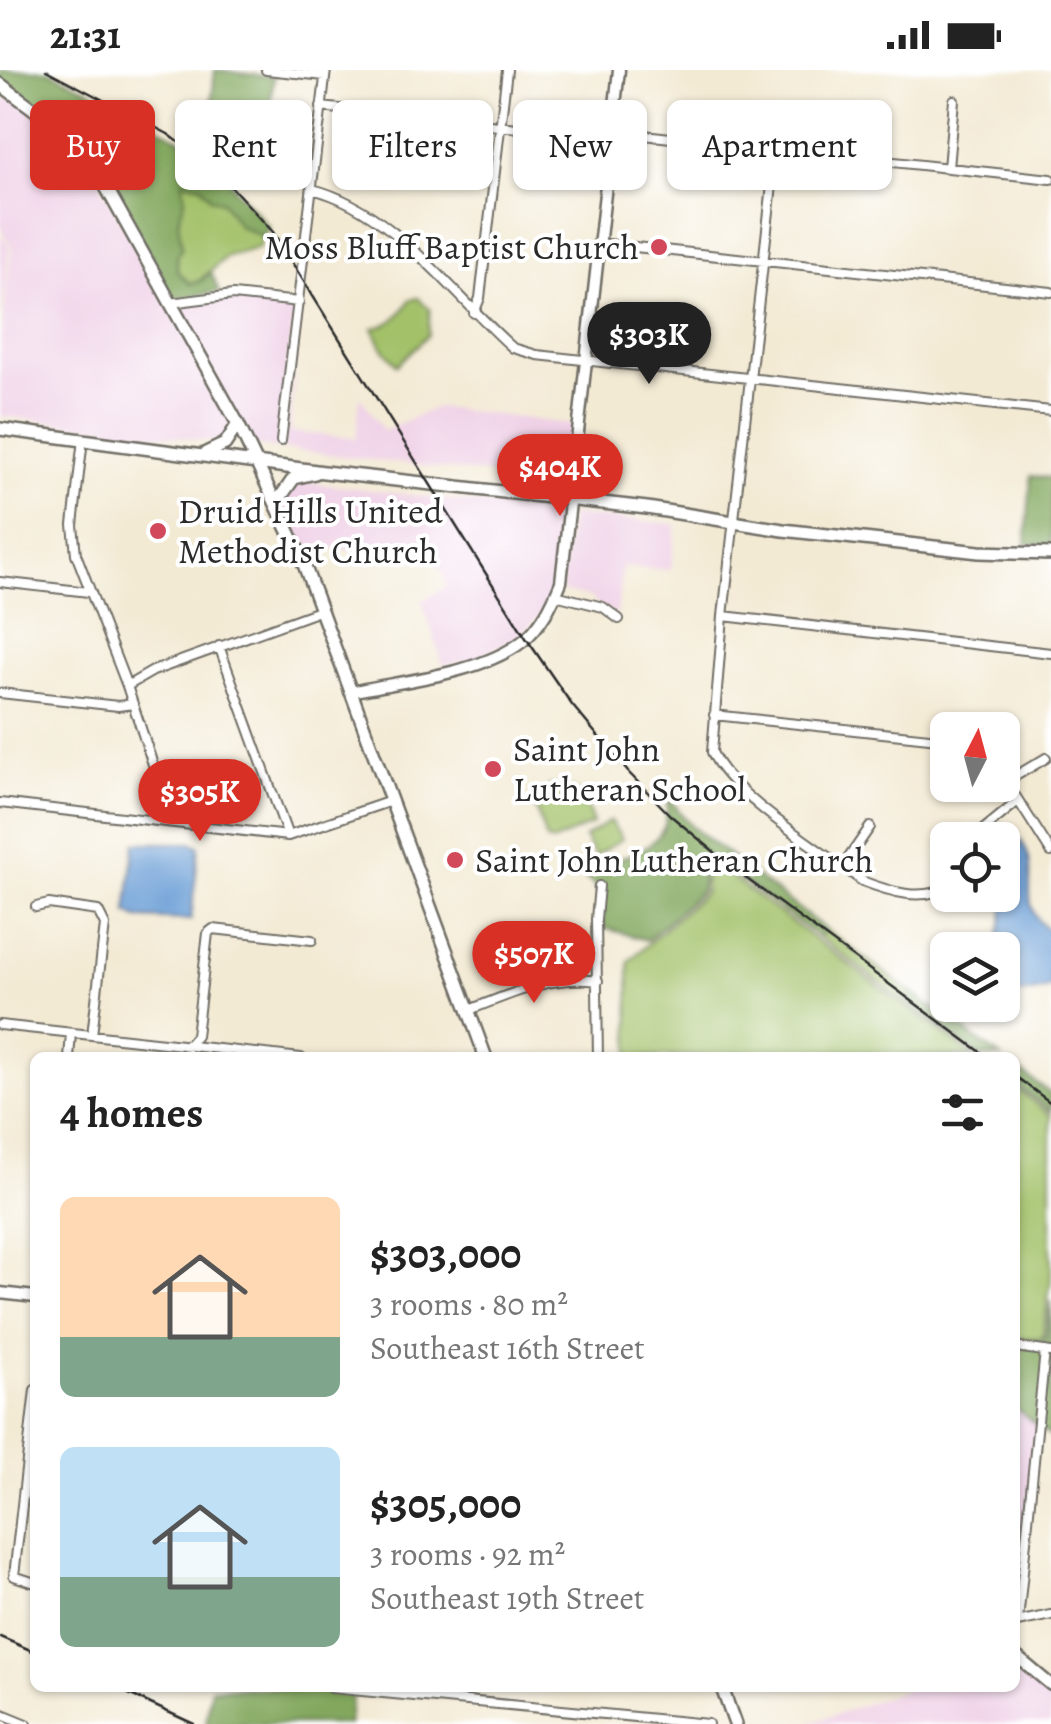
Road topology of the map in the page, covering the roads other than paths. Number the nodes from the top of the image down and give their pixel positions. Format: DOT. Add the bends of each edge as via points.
graph roads {
  1 [pos="266,70"];
  2 [pos="506,70"];
  3 [pos="619,70"];
  4 [pos="325,73"];
  5 [pos="0,84"];
  6 [pos="615,100"];
  7 [pos="954,100"];
  8 [pos="321,107"];
  9 [pos="500,126"];
  10 [pos="513,127"];
  11 [pos="892,162"];
  12 [pos="948,168"];
  13 [pos="1051,179"];
  14 [pos="312,189"];
  15 [pos="312,190"];
  16 [pos="605,190"];
  17 [pos="771,190"];
  18 [pos="598,244"];
  19 [pos="762,260"];
  20 [pos="1051,292"];
  21 [pos="299,302"];
  22 [pos="170,303"];
  23 [pos="474,313"];
  24 [pos="586,362"];
  25 [pos="750,378"];
  26 [pos="1051,411"];
  27 [pos="238,424"];
  28 [pos="0,428"];
  29 [pos="82,439"];
  30 [pos="281,440"];
  31 [pos="198,455"];
  32 [pos="256,462"];
  33 [pos="324,472"];
  34 [pos="570,500"];
  35 [pos="277,502"];
  36 [pos="734,524"];
  37 [pos="1051,554"];
  38 [pos="0,582"];
  39 [pos="89,592"];
  40 [pos="555,594"];
  41 [pos="320,611"];
  42 [pos="723,616"];
  43 [pos="620,618"];
  44 [pos="219,646"];
  45 [pos="1051,654"];
  46 [pos="127,686"];
  47 [pos="0,692"];
  48 [pos="350,692"];
  49 [pos="133,704"];
  50 [pos="714,714"];
  51 [pos="930,738"];
  52 [pos="1046,758"];
  53 [pos="1020,771"];
  54 [pos="390,801"];
  55 [pos="0,802"];
  56 [pos="1018,802"];
  57 [pos="172,822"];
  58 [pos="993,822"];
  59 [pos="870,827"];
  60 [pos="288,836"];
  61 [pos="1051,852"];
  62 [pos="842,866"];
  63 [pos="599,886"];
  64 [pos="930,894"];
  65 [pos="36,907"];
  66 [pos="312,940"];
  67 [pos="598,981"];
  68 [pos="468,1010"];
  69 [pos="0,1024"];
  70 [pos="71,1033"];
  71 [pos="92,1035"];
  72 [pos="188,1045"];
  73 [pos="69,1052"];
  74 [pos="187,1052"];
  75 [pos="249,1052"];
  76 [pos="484,1052"];
  77 [pos="598,1052"];
  78 [pos="0,1293"];
  79 [pos="30,1296"];
  80 [pos="1020,1348"];
  81 [pos="1048,1352"];
  82 [pos="30,1437"];
  83 [pos="30,1581"];
  84 [pos="1020,1589"];
  85 [pos="1051,1615"];
  86 [pos="1020,1622"];
  87 [pos="1020,1660"];
  88 [pos="1051,1685"];
  89 [pos="420,1692"];
  90 [pos="723,1692"];
  91 [pos="0,1713"];
  92 [pos="15,1722"];
  93 [pos="27,1724"];
  94 [pos="708,1724"];
  95 [pos="735,1724"];
  1 -- 4 [label="street"];
  2 -- 9 [label="street"];
  3 -- 6 [label="street"];
  4 -- 8 [label="street"];
  5 -- 22 [label="main road" via="84,155"];
  7 -- 12 [label="street"];
  8 -- 9 [label="street"];
  8 -- 14 [label="street"];
  9 -- 10 [label="street"];
  9 -- 23 [label="street"];
  11 -- 12 [label="street"];
  12 -- 13 [label="street"];
  14 -- 23 [label="street" via="371,215 400,237"];
  15 -- 21 [label="street"];
  16 -- 18 [label="street"];
  17 -- 19 [label="street"];
  18 -- 19 [label="street"];
  18 -- 24 [label="street"];
  19 -- 20 [label="street"];
  19 -- 25 [label="street"];
  21 -- 22 [label="street" via="233,295"];
  21 -- 30 [label="street"];
  22 -- 27 [label="main road"];
  23 -- 24 [label="street" via="513,348"];
  24 -- 25 [label="street"];
  24 -- 34 [label="street"];
  25 -- 26 [label="street"];
  25 -- 36 [label="street"];
  27 -- 31 [label="main road" via="225,444"];
  27 -- 32 [label="main road"];
  28 -- 29 [label="main road"];
  29 -- 31 [label="main road"];
  29 -- 39 [label="street" via="74,525"];
  31 -- 32 [label="main road"];
  32 -- 33 [label="main road"];
  32 -- 35 [label="main road"];
  33 -- 34 [label="main road"];
  33 -- 35 [label="main road" via="294,478"];
  34 -- 36 [label="main road"];
  34 -- 40 [label="street"];
  35 -- 41 [label="main road"];
  36 -- 37 [label="main road"];
  36 -- 42 [label="street"];
  38 -- 39 [label="street"];
  39 -- 46 [label="street"];
  40 -- 43 [label="street"];
  40 -- 48 [label="street" via="549,610 508,652"];
  41 -- 44 [label="street"];
  41 -- 48 [label="main road"];
  42 -- 45 [label="street"];
  42 -- 50 [label="street"];
  44 -- 46 [label="street"];
  44 -- 60 [label="street"];
  46 -- 49 [label="street"];
  47 -- 49 [label="street"];
  48 -- 54 [label="main road"];
  49 -- 57 [label="street"];
  50 -- 51 [label="street"];
  50 -- 62 [label="street" via="712,752 720,770"];
  52 -- 53 [label="street"];
  54 -- 60 [label="street"];
  54 -- 68 [label="main road"];
  55 -- 57 [label="street"];
  56 -- 58 [label="street"];
  56 -- 61 [label="street"];
  57 -- 60 [label="street"];
  59 -- 62 [label="street"];
  62 -- 64 [label="street" via="882,889"];
  63 -- 67 [label="street"];
  65 -- 71 [label="street" via="98,911 103,918"];
  66 -- 72 [label="street" via="208,933 196,1036"];
  67 -- 68 [label="street" via="542,983"];
  67 -- 77 [label="street"];
  68 -- 76 [label="main road"];
  69 -- 70 [label="street"];
  70 -- 71 [label="street"];
  70 -- 73 [label="street"];
  71 -- 72 [label="street"];
  72 -- 74 [label="street"];
  72 -- 75 [label="street"];
  78 -- 79 [label="street"];
  80 -- 81 [label="street"];
  81 -- 84 [label="street"];
  82 -- 83 [label="street" via="14,1576"];
  85 -- 86 [label="street"];
  87 -- 88 [label="street"];
  89 -- 94 [label="street"];
  90 -- 95 [label="main road"];
  91 -- 92 [label="street"];
  92 -- 93 [label="street"];
}
